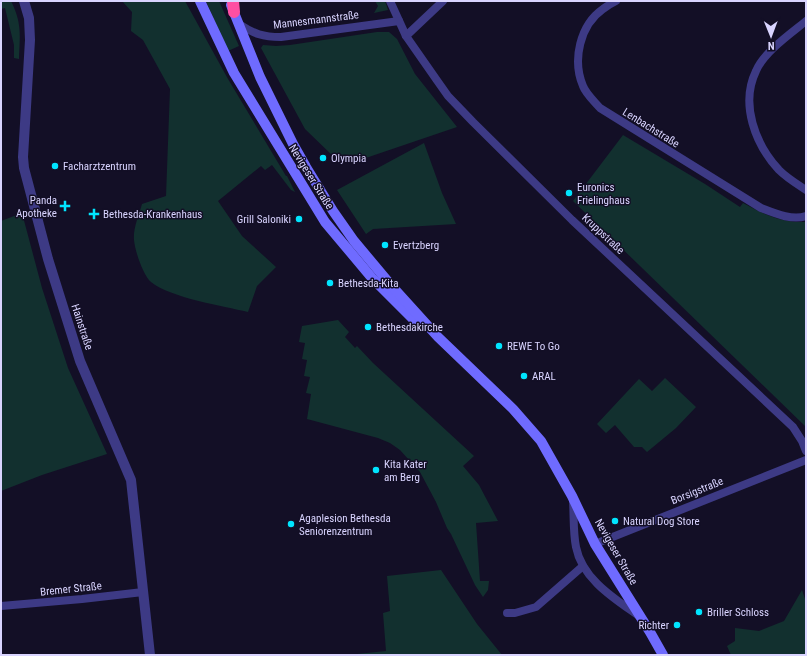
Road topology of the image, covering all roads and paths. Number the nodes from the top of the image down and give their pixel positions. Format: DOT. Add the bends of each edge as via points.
graph roads {
  1 [pos="24,1"];
  2 [pos="200,1"];
  3 [pos="390,1"];
  4 [pos="443,1"];
  5 [pos="616,1"];
  6 [pos="232,5"];
  7 [pos="399,21"];
  8 [pos="806,21"];
  9 [pos="239,24"];
  10 [pos="406,36"];
  11 [pos="319,189"];
  12 [pos="806,190"];
  13 [pos="307,195"];
  14 [pos="806,216"];
  15 [pos="438,338"];
  16 [pos="806,451"];
  17 [pos="806,460"];
  18 [pos="572,496"];
  19 [pos="595,544"];
  20 [pos="583,566"];
  21 [pos="143,592"];
  22 [pos="1,606"];
  23 [pos="508,613"];
  24 [pos="642,618"];
  25 [pos="150,655"];
  26 [pos="663,655"];
  1 -- 21 [label="street, Hainstraße" via="29,18 30,40 24,168 48,259 80,361 131,480"];
  2 -- 13 [label="main road, Nevigeser Straße" via="234,73"];
  3 -- 7 [label="street, Kruppstraße"];
  4 -- 10 [label="street"];
  5 -- 14 [label="street, Lenbachstraße" via="594,16 578,51 583,86 600,108 761,208 790,217"];
  6 -- 9 [label="main road, Nevigeser Straße"];
  7 -- 9 [label="street, Mannesmannstraße" via="281,37 258,35"];
  7 -- 10 [label="street, Kruppstraße"];
  8 -- 12 [label="street" via="772,50 756,70 750,88 749,110 756,135 766,154 780,170"];
  9 -- 11 [label="main road, Nevigeser Straße" via="292,144"];
  10 -- 16 [label="street, Kruppstraße" via="448,96 487,137 793,427"];
  11 -- 13 [label="main road" via="312,190"];
  11 -- 15 [label="main road, Nevigeser Straße" via="354,241"];
  13 -- 15 [label="main road, Nevigeser Straße" via="325,222 372,278 415,321"];
  15 -- 18 [label="main road, Nevigeser Straße" via="513,409 541,441"];
  17 -- 19 [label="street, Borsigstraße"];
  18 -- 19 [label="main road, Nevigeser Straße"];
  18 -- 20 [label="street, Nevigeser Straße" via="576,548"];
  19 -- 24 [label="main road, Nevigeser Straße"];
  20 -- 23 [label="street" via="536,607"];
  20 -- 24 [label="street, Nevigeser Straße" via="610,595"];
  21 -- 22 [label="street, Bremer Straße"];
  21 -- 25 [label="street, Hainstraße"];
  24 -- 26 [label="main road, Nevigeser Straße"];
}
